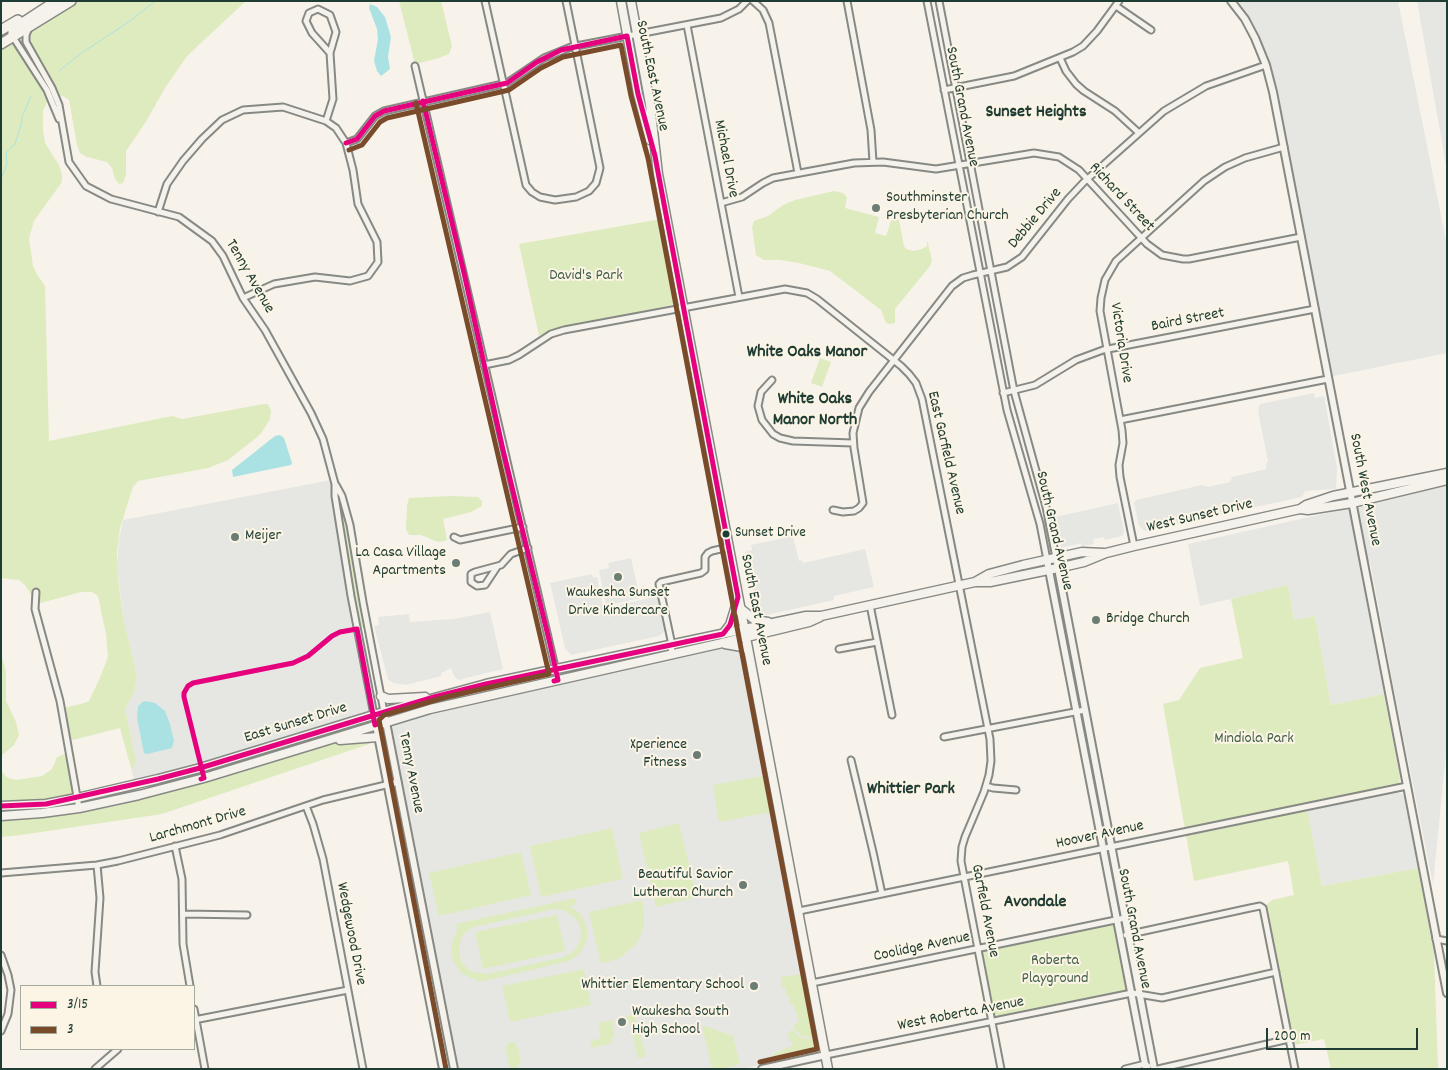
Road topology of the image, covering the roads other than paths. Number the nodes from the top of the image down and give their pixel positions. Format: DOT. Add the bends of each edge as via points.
graph roads {
  1 [pos="48,1"];
  2 [pos="56,1"];
  3 [pos="72,1"];
  4 [pos="485,1"];
  5 [pos="566,1"];
  6 [pos="621,1"];
  7 [pos="631,1"];
  8 [pos="747,1"];
  9 [pos="753,1"];
  10 [pos="847,1"];
  11 [pos="927,1"];
  12 [pos="939,1"];
  13 [pos="1231,1"];
  14 [pos="1118,4"];
  15 [pos="687,25"];
  16 [pos="30,27"];
  17 [pos="1,30"];
  18 [pos="1151,30"];
  19 [pos="637,34"];
  20 [pos="627,36"];
  21 [pos="13,37"];
  22 [pos="1,44"];
  23 [pos="576,46"];
  24 [pos="330,53"];
  25 [pos="1060,58"];
  26 [pos="1266,65"];
  27 [pos="415,66"];
  28 [pos="504,83"];
  29 [pos="956,88"];
  30 [pos="944,90"];
  31 [pos="423,102"];
  32 [pos="326,121"];
  33 [pos="62,126"];
  34 [pos="1139,134"];
  35 [pos="346,143"];
  36 [pos="1284,147"];
  37 [pos="655,156"];
  38 [pos="873,162"];
  39 [pos="970,164"];
  40 [pos="959,166"];
  41 [pos="798,173"];
  42 [pos="1088,179"];
  43 [pos="721,203"];
  44 [pos="158,212"];
  45 [pos="1301,237"];
  46 [pos="1141,238"];
  47 [pos="991,271"];
  48 [pos="980,273"];
  49 [pos="738,297"];
  50 [pos="243,298"];
  51 [pos="684,307"];
  52 [pos="1315,309"];
  53 [pos="1106,349"];
  54 [pos="894,360"];
  55 [pos="484,365"];
  56 [pos="1328,379"];
  57 [pos="772,380"];
  58 [pos="1014,391"];
  59 [pos="1003,393"];
  60 [pos="1120,420"];
  61 [pos="853,442"];
  62 [pos="1447,473"];
  63 [pos="1447,480"];
  64 [pos="336,484"];
  65 [pos="1350,492"];
  66 [pos="1352,503"];
  67 [pos="1300,509"];
  68 [pos="833,510"];
  69 [pos="523,527"];
  70 [pos="454,537"];
  71 [pos="1134,546"];
  72 [pos="729,547"];
  73 [pos="528,548"];
  74 [pos="1106,553"];
  75 [pos="356,558"];
  76 [pos="1056,558"];
  77 [pos="346,560"];
  78 [pos="1047,560"];
  79 [pos="497,567"];
  80 [pos="1058,568"];
  81 [pos="1049,570"];
  82 [pos="975,582"];
  83 [pos="960,585"];
  84 [pos="36,592"];
  85 [pos="738,598"];
  86 [pos="1063,601"];
  87 [pos="1056,603"];
  88 [pos="870,605"];
  89 [pos="741,609"];
  90 [pos="821,616"];
  91 [pos="782,621"];
  92 [pos="367,627"];
  93 [pos="357,629"];
  94 [pos="745,633"];
  95 [pos="722,634"];
  96 [pos="1071,639"];
  97 [pos="1063,641"];
  98 [pos="877,642"];
  99 [pos="718,644"];
  100 [pos="672,645"];
  101 [pos="839,649"];
  102 [pos="748,650"];
  103 [pos="671,655"];
  104 [pos="556,669"];
  105 [pos="558,680"];
  106 [pos="381,696"];
  107 [pos="434,697"];
  108 [pos="1085,710"];
  109 [pos="1076,711"];
  110 [pos="384,712"];
  111 [pos="374,715"];
  112 [pos="892,715"];
  113 [pos="386,722"];
  114 [pos="375,725"];
  115 [pos="988,728"];
  116 [pos="378,736"];
  117 [pos="944,737"];
  118 [pos="328,740"];
  119 [pos="392,753"];
  120 [pos="382,755"];
  121 [pos="851,760"];
  122 [pos="200,768"];
  123 [pos="204,778"];
  124 [pos="1098,778"];
  125 [pos="1090,780"];
  126 [pos="398,782"];
  127 [pos="387,785"];
  128 [pos="986,786"];
  129 [pos="1407,786"];
  130 [pos="1016,790"];
  131 [pos="78,798"];
  132 [pos="1,806"];
  133 [pos="306,806"];
  134 [pos="79,808"];
  135 [pos="1,816"];
  136 [pos="174,846"];
  137 [pos="1111,846"];
  138 [pos="1103,848"];
  139 [pos="97,865"];
  140 [pos="1,873"];
  141 [pos="964,876"];
  142 [pos="882,894"];
  143 [pos="799,911"];
  144 [pos="183,914"];
  145 [pos="247,915"];
  146 [pos="1125,918"];
  147 [pos="1117,920"];
  148 [pos="1128,935"];
  149 [pos="1120,936"];
  150 [pos="1436,939"];
  151 [pos="1447,941"];
  152 [pos="978,949"];
  153 [pos="1,955"];
  154 [pos="1276,972"];
  155 [pos="1445,976"];
  156 [pos="812,983"];
  157 [pos="97,985"];
  158 [pos="190,985"];
  159 [pos="348,990"];
  160 [pos="1132,993"];
  161 [pos="1447,994"];
  162 [pos="1140,996"];
  163 [pos="195,1020"];
  164 [pos="992,1022"];
  165 [pos="1,1031"];
  166 [pos="1289,1039"];
  167 [pos="117,1050"];
  168 [pos="826,1055"];
  169 [pos="1146,1067"];
  170 [pos="362,1068"];
  171 [pos="95,1069"];
  172 [pos="205,1069"];
  173 [pos="443,1069"];
  174 [pos="454,1069"];
  175 [pos="762,1069"];
  176 [pos="828,1069"];
  177 [pos="1001,1069"];
  178 [pos="1125,1069"];
  179 [pos="1153,1069"];
  180 [pos="1158,1069"];
  181 [pos="1295,1069"];
  1 -- 17 [label="main road"];
  2 -- 21 [label="main road" via="13,29"];
  3 -- 16 [label="main road"];
  4 -- 28 [label="street"];
  5 -- 23 [label="street"];
  6 -- 20 [label="main road, South East Avenue"];
  7 -- 19 [label="main road, South East Avenue"];
  8 -- 15 [label="street" via="721,18"];
  9 -- 41 [label="street" via="763,10 769,23"];
  10 -- 38 [label="street" via="872,130"];
  11 -- 30 [label="street, South Grand Avenue"];
  12 -- 29 [label="street, South Grand Avenue"];
  13 -- 26 [label="street, South West Avenue" via="1245,19"];
  14 -- 18 [label="street"];
  14 -- 25 [label="street" via="1089,40"];
  15 -- 19 [label="street"];
  15 -- 43 [label="street, Michael Drive"];
  16 -- 21 [label="main road"];
  16 -- 33 [label="street, Tenny Avenue" via="26,42 52,88"];
  19 -- 20 [label="street"];
  19 -- 37 [label="main road, South East Avenue" via="650,104"];
  20 -- 23 [label="street"];
  20 -- 37 [label="main road, South East Avenue"];
  21 -- 22 [label="main road"];
  21 -- 33 [label="street, Tenny Avenue" via="47,90"];
  23 -- 28 [label="street" via="551,55"];
  23 -- 28 [label="street" via="600,164 596,183 589,191 564,200 550,200 536,195 526,185"];
  24 -- 24 [label="street" via="336,32 330,15 318,9 309,13 306,21"];
  24 -- 32 [label="street" via="333,99"];
  25 -- 29 [label="street" via="1014,76"];
  25 -- 34 [label="street" via="1076,84 1115,111"];
  26 -- 34 [label="street, Debbie Drive" via="1221,80 1186,97"];
  26 -- 36 [label="street, South West Avenue"];
  27 -- 31 [label="street"];
  28 -- 31 [label="street"];
  29 -- 30 [label="street"];
  29 -- 39 [label="street, South Grand Avenue"];
  30 -- 40 [label="street, South Grand Avenue"];
  31 -- 35 [label="street" via="384,111 375,116 357,139"];
  31 -- 55 [label="street"];
  32 -- 35 [label="street" via="336,128"];
  32 -- 44 [label="street" via="282,107 243,110 222,120 183,161 167,184"];
  33 -- 44 [label="street, Tenny Avenue" via="69,162 86,186 111,199"];
  34 -- 42 [label="street, Debbie Drive"];
  35 -- 50 [label="street" via="358,204 377,242 378,262 368,276 350,281 315,277 274,284"];
  36 -- 45 [label="street, South West Avenue"];
  36 -- 46 [label="street, Victoria Drive" via="1225,167 1204,181"];
  37 -- 51 [label="main road, South East Avenue"];
  38 -- 40 [label="street, Richard Street" via="929,169"];
  38 -- 41 [label="street, Richard Street"];
  39 -- 40 [label="street, Richard Street"];
  39 -- 42 [label="street, Richard Street" via="1028,153 1045,154 1059,157"];
  39 -- 47 [label="street, South Grand Avenue"];
  40 -- 48 [label="street, South Grand Avenue"];
  41 -- 43 [label="street, Richard Street" via="773,178 742,197"];
  42 -- 46 [label="street, Richard Street"];
  42 -- 47 [label="street, Debbie Drive" via="1022,257 1007,267"];
  43 -- 49 [label="street, Michael Drive"];
  44 -- 50 [label="street, Tenny Avenue" via="180,218 212,241"];
  45 -- 46 [label="street, Richard Street" via="1183,259 1159,253"];
  45 -- 52 [label="street, South West Avenue"];
  46 -- 53 [label="street, Victoria Drive" via="1116,261 1105,280 1100,306"];
  47 -- 48 [label="street, Debbie Drive"];
  47 -- 58 [label="street, South Grand Avenue"];
  48 -- 54 [label="street, Debbie Drive" via="963,278 952,286"];
  48 -- 59 [label="street, South Grand Avenue"];
  49 -- 51 [label="street, East Garfield Avenue"];
  49 -- 54 [label="street, East Garfield Avenue" via="785,289 807,293"];
  50 -- 64 [label="street, Tenny Avenue" via="265,330 314,419"];
  51 -- 55 [label="street, East Garfield Avenue" via="554,333 509,360"];
  51 -- 72 [label="main road, South East Avenue"];
  52 -- 53 [label="street, Baird Street"];
  52 -- 56 [label="street, South West Avenue"];
  53 -- 58 [label="street, Baird Street" via="1076,360 1035,385"];
  53 -- 60 [label="street, Victoria Drive"];
  54 -- 61 [label="street, Debbie Drive" via="859,408"];
  54 -- 83 [label="street, East Garfield Avenue" via="916,383 922,399"];
  55 -- 69 [label="street"];
  56 -- 60 [label="street"];
  56 -- 65 [label="street, South West Avenue"];
  57 -- 61 [label="street" via="761,392 758,406 762,420 773,434 793,442"];
  58 -- 59 [label="street, Baird Street"];
  58 -- 76 [label="street, South Grand Avenue" via="1046,507"];
  59 -- 78 [label="street, South Grand Avenue"];
  60 -- 71 [label="street, Victoria Drive" via="1123,443 1121,486"];
  61 -- 68 [label="street, Debbie Drive" via="863,503 854,511"];
  62 -- 65 [label="main road, West Sunset Drive"];
  63 -- 66 [label="main road, West Sunset Drive"];
  64 -- 75 [label="street, Tenny Avenue" via="347,510"];
  64 -- 77 [label="street, Tenny Avenue" via="335,496"];
  65 -- 66 [label="street, South West Avenue"];
  65 -- 67 [label="main road, West Sunset Drive"];
  66 -- 67 [label="main road, West Sunset Drive"];
  66 -- 129 [label="street, South West Avenue"];
  67 -- 71 [label="main road, West Sunset Drive"];
  69 -- 70 [label="street" via="458,540"];
  69 -- 73 [label="street"];
  71 -- 74 [label="main road, West Sunset Drive"];
  72 -- 85 [label="main road, South East Avenue"];
  72 -- 100 [label="street" via="708,553 705,570 701,573 659,584"];
  73 -- 79 [label="street" via="511,554 504,564"];
  73 -- 104 [label="street"];
  74 -- 76 [label="main road, West Sunset Drive" via="1082,552"];
  74 -- 80 [label="main road, West Sunset Drive"];
  75 -- 77 [label="street"];
  75 -- 92 [label="street, Tenny Avenue"];
  76 -- 78 [label="main road, West Sunset Drive"];
  76 -- 80 [label="street, South Grand Avenue"];
  77 -- 93 [label="street, Tenny Avenue"];
  78 -- 81 [label="street, South Grand Avenue"];
  78 -- 82 [label="main road, West Sunset Drive" via="989,574"];
  79 -- 79 [label="street" via="474,572 471,582 477,586 485,585"];
  80 -- 81 [label="main road, West Sunset Drive"];
  80 -- 86 [label="street, South Grand Avenue"];
  81 -- 82 [label="main road, West Sunset Drive"];
  81 -- 87 [label="street, South Grand Avenue"];
  82 -- 83 [label="main road, West Sunset Drive"];
  83 -- 88 [label="main road, West Sunset Drive"];
  83 -- 115 [label="street, Garfield Avenue"];
  84 -- 131 [label="street" via="35,609 60,701"];
  85 -- 89 [label="main road, South East Avenue"];
  85 -- 95 [label="main road" via="730,625"];
  86 -- 87 [label="street"];
  86 -- 96 [label="street, South Grand Avenue"];
  87 -- 97 [label="street, South Grand Avenue"];
  88 -- 90 [label="main road, West Sunset Drive"];
  88 -- 98 [label="street"];
  89 -- 91 [label="main road" via="757,620"];
  89 -- 94 [label="main road, South East Avenue"];
  90 -- 91 [label="main road, West Sunset Drive"];
  90 -- 94 [label="main road, West Sunset Drive" via="809,622"];
  91 -- 94 [label="main road, West Sunset Drive"];
  92 -- 93 [label="street"];
  92 -- 106 [label="street, Tenny Avenue"];
  93 -- 111 [label="street, Tenny Avenue"];
  94 -- 95 [label="main road, East Sunset Drive"];
  94 -- 99 [label="main road, East Sunset Drive"];
  94 -- 102 [label="main road, South East Avenue"];
  95 -- 100 [label="main road, East Sunset Drive"];
  96 -- 97 [label="street"];
  96 -- 108 [label="street, South Grand Avenue"];
  97 -- 109 [label="street, South Grand Avenue"];
  98 -- 101 [label="street"];
  98 -- 112 [label="street"];
  99 -- 102 [label="main road"];
  99 -- 103 [label="main road, East Sunset Drive"];
  100 -- 103 [label="street"];
  100 -- 104 [label="main road, East Sunset Drive"];
  102 -- 143 [label="main road, South East Avenue"];
  103 -- 105 [label="main road, East Sunset Drive"];
  104 -- 105 [label="street"];
  104 -- 107 [label="main road, East Sunset Drive"];
  105 -- 113 [label="main road, East Sunset Drive"];
  106 -- 107 [label="main road" via="388,699"];
  106 -- 110 [label="street, Tenny Avenue"];
  107 -- 110 [label="main road, East Sunset Drive"];
  108 -- 109 [label="street"];
  108 -- 124 [label="street, South Grand Avenue"];
  109 -- 115 [label="street"];
  109 -- 125 [label="street, South Grand Avenue"];
  110 -- 111 [label="main road, East Sunset Drive"];
  110 -- 113 [label="street, Tenny Avenue"];
  111 -- 114 [label="street, Tenny Avenue"];
  111 -- 122 [label="main road, East Sunset Drive"];
  113 -- 114 [label="main road, East Sunset Drive"];
  113 -- 119 [label="street, Tenny Avenue"];
  114 -- 116 [label="street, Tenny Avenue"];
  114 -- 118 [label="main road, East Sunset Drive"];
  115 -- 117 [label="street"];
  115 -- 128 [label="street, Garfield Avenue" via="991,761"];
  116 -- 118 [label="main road"];
  116 -- 120 [label="street, Tenny Avenue"];
  118 -- 123 [label="main road, East Sunset Drive"];
  119 -- 120 [label="street"];
  119 -- 126 [label="street, Tenny Avenue"];
  120 -- 127 [label="street, Tenny Avenue"];
  121 -- 142 [label="street"];
  122 -- 123 [label="street"];
  122 -- 131 [label="main road, East Sunset Drive"];
  123 -- 134 [label="main road, East Sunset Drive"];
  124 -- 125 [label="street"];
  124 -- 137 [label="street, South Grand Avenue"];
  125 -- 138 [label="street, South Grand Avenue"];
  126 -- 127 [label="street, Larchmont Drive"];
  126 -- 174 [label="street, Tenny Avenue"];
  127 -- 133 [label="street, Larchmont Drive"];
  127 -- 173 [label="street, Tenny Avenue"];
  128 -- 130 [label="street"];
  128 -- 141 [label="street, Garfield Avenue" via="962,847"];
  129 -- 137 [label="street, Hoover Avenue"];
  129 -- 150 [label="street, South West Avenue"];
  131 -- 132 [label="main road, East Sunset Drive" via="46,804"];
  131 -- 134 [label="street"];
  133 -- 136 [label="street, Larchmont Drive" via="220,835"];
  133 -- 159 [label="street, Wedgewood Drive" via="321,851"];
  134 -- 135 [label="main road, East Sunset Drive"];
  136 -- 139 [label="street, Larchmont Drive"];
  136 -- 144 [label="street" via="182,879"];
  137 -- 138 [label="street, Hoover Avenue"];
  137 -- 146 [label="street, South Grand Avenue"];
  138 -- 141 [label="street, Hoover Avenue"];
  138 -- 147 [label="street, South Grand Avenue"];
  139 -- 140 [label="street, Larchmont Drive"];
  139 -- 157 [label="street" via="100,898"];
  141 -- 142 [label="street, Hoover Avenue"];
  141 -- 152 [label="street, Garfield Avenue"];
  142 -- 143 [label="street, Hoover Avenue"];
  143 -- 156 [label="main road, South East Avenue"];
  144 -- 145 [label="street"];
  144 -- 158 [label="street" via="183,944"];
  146 -- 147 [label="street, Coolidge Avenue"];
  146 -- 148 [label="street, South Grand Avenue"];
  147 -- 149 [label="street, South Grand Avenue"];
  147 -- 152 [label="street, Coolidge Avenue"];
  148 -- 149 [label="street"];
  148 -- 154 [label="street" via="1260,906"];
  148 -- 162 [label="street, South Grand Avenue"];
  149 -- 160 [label="street, South Grand Avenue"];
  150 -- 151 [label="street"];
  150 -- 155 [label="street, South West Avenue"];
  152 -- 156 [label="street, Coolidge Avenue"];
  152 -- 164 [label="street, Garfield Avenue"];
  153 -- 165 [label="street" via="11,990 8,1014"];
  154 -- 162 [label="street" via="1162,998"];
  154 -- 166 [label="street"];
  155 -- 161 [label="street, South West Avenue"];
  156 -- 168 [label="main road, South East Avenue"];
  159 -- 163 [label="street"];
  159 -- 170 [label="street, Wedgewood Drive"];
  160 -- 162 [label="street"];
  160 -- 164 [label="street, West Roberta Avenue"];
  160 -- 169 [label="street, South Grand Avenue"];
  162 -- 179 [label="street, South Grand Avenue"];
  163 -- 172 [label="street"];
  164 -- 168 [label="street, West Roberta Avenue"];
  164 -- 177 [label="street, Garfield Avenue"];
  166 -- 180 [label="street"];
  166 -- 181 [label="street"];
  167 -- 171 [label="street"];
  168 -- 175 [label="street"];
  168 -- 176 [label="main road, South East Avenue"];
  169 -- 178 [label="street"];
  169 -- 179 [label="street"];
}
